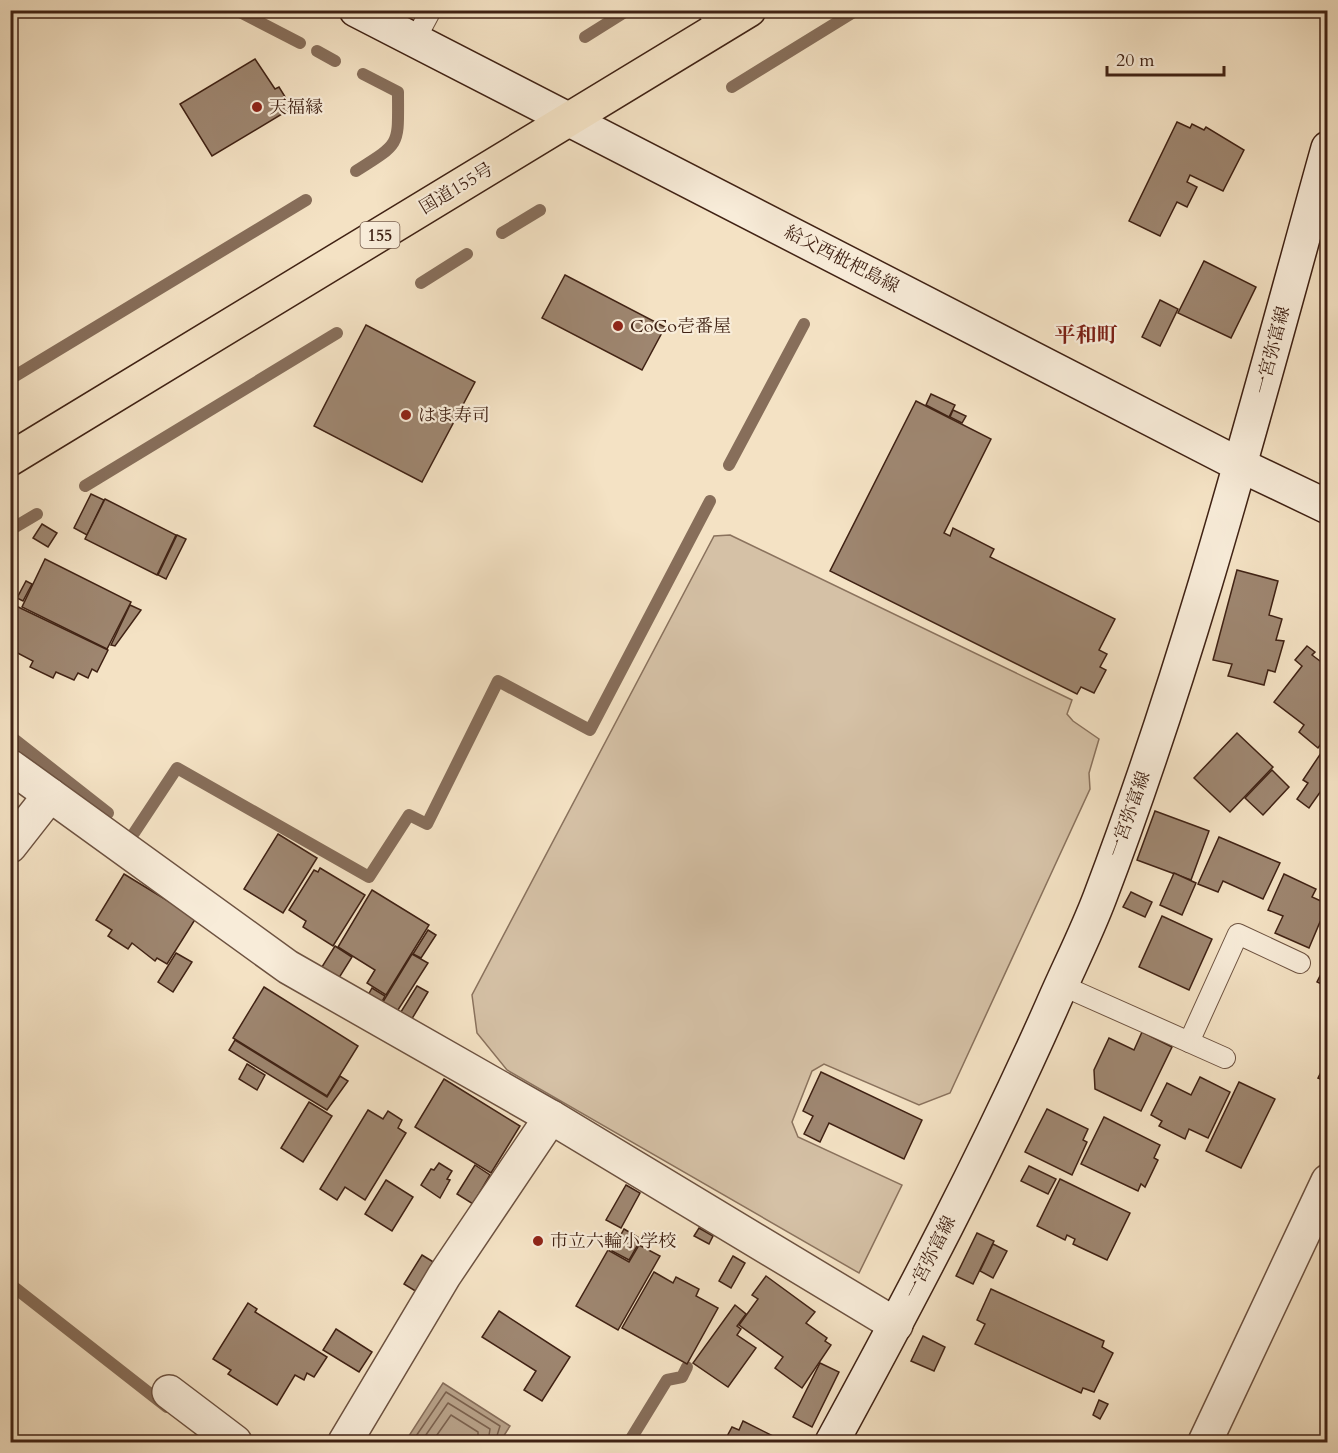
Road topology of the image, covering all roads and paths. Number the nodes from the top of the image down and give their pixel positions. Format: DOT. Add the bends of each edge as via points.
graph roads {
  1 [pos="356,10"];
  2 [pos="431,10"];
  3 [pos="748,10"];
  4 [pos="714,19"];
  5 [pos="415,40"];
  6 [pos="571,119"];
  7 [pos="1328,148"];
  8 [pos="10,459"];
  9 [pos="1240,465"];
  10 [pos="1328,507"];
  11 [pos="10,766"];
  12 [pos="50,795"];
  13 [pos="10,846"];
  14 [pos="1300,963"];
  15 [pos="1061,985"];
  16 [pos="1189,1042"];
  17 [pos="1225,1058"];
  18 [pos="551,1117"];
  19 [pos="1328,1181"];
  20 [pos="896,1325"];
  21 [pos="169,1392"];
  22 [pos="235,1443"];
  23 [pos="345,1443"];
  24 [pos="832,1443"];
  25 [pos="1205,1443"];
  1 -- 5 [label="main road, 給父西枇杷島線"];
  2 -- 5 [label="lane"];
  3 -- 4 [label="highway, 国道155号 / 155"];
  4 -- 6 [label="highway, 国道155号 / 155"];
  5 -- 6 [label="main road, 給父西枇杷島線"];
  6 -- 8 [label="highway, 国道155号 / 155"];
  6 -- 9 [label="main road, 給父西枇杷島線"];
  7 -- 9 [label="main road, 一宮弥富線"];
  9 -- 10 [label="main road, 給父西枇杷島線"];
  9 -- 15 [label="main road, 一宮弥富線" via="1147,766 1098,900"];
  11 -- 12 [label="main road"];
  12 -- 13 [label="main road"];
  12 -- 18 [label="main road" via="288,967"];
  14 -- 16 [label="lane" via="1238,934"];
  15 -- 16 [label="lane"];
  15 -- 20 [label="main road, 一宮弥富線" via="1016,1088"];
  16 -- 17 [label="lane"];
  18 -- 20 [label="main road"];
  18 -- 23 [label="main road" via="444,1276"];
  19 -- 25 [label="main road"];
  20 -- 24 [label="main road, 一宮弥富線"];
  21 -- 22 [label="main road"];
}
